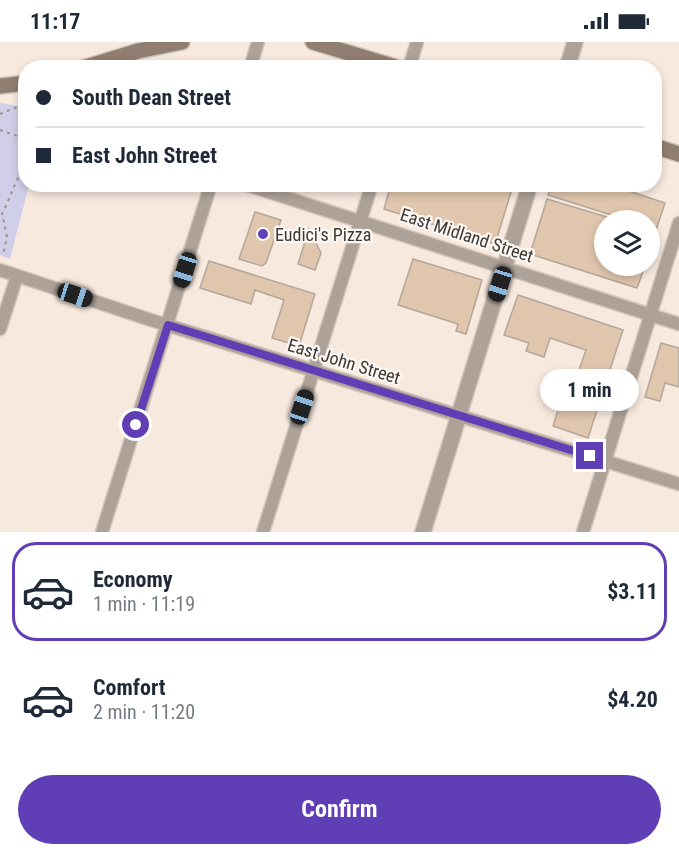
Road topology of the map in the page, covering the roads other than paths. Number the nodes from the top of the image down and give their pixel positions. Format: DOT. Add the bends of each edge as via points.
graph roads {
  1 [pos="182,42"];
  2 [pos="258,42"];
  3 [pos="313,42"];
  4 [pos="417,42"];
  5 [pos="575,42"];
  6 [pos="137,46"];
  7 [pos="103,60"];
  8 [pos="252,60"];
  9 [pos="373,60"];
  10 [pos="411,60"];
  11 [pos="569,60"];
  12 [pos="18,84"];
  13 [pos="0,86"];
  14 [pos="662,149"];
  15 [pos="679,154"];
  16 [pos="209,192"];
  17 [pos="270,192"];
  18 [pos="369,192"];
  19 [pos="528,192"];
  20 [pos="360,220"];
  21 [pos="679,223"];
  22 [pos="504,268"];
  23 [pos="0,270"];
  24 [pos="17,276"];
  25 [pos="650,315"];
  26 [pos="679,324"];
  27 [pos="168,325"];
  28 [pos="0,329"];
  29 [pos="314,371"];
  30 [pos="460,415"];
  31 [pos="605,461"];
  32 [pos="679,484"];
  33 [pos="102,532"];
  34 [pos="263,532"];
  35 [pos="423,532"];
  36 [pos="583,532"];
  1 -- 6 [label="main road"];
  2 -- 8 [label="street"];
  3 -- 9 [label="main road"];
  4 -- 10 [label="street"];
  5 -- 11 [label="street"];
  6 -- 7 [label="main road"];
  12 -- 13 [label="main road"];
  14 -- 15 [label="main road"];
  16 -- 27 [label="street"];
  17 -- 20 [label="street, East Midland Street"];
  18 -- 20 [label="street"];
  19 -- 22 [label="street"];
  20 -- 22 [label="street, East Midland Street"];
  20 -- 29 [label="street"];
  21 -- 25 [label="street"];
  22 -- 25 [label="street, East Midland Street"];
  22 -- 30 [label="street"];
  23 -- 24 [label="street, East John Street"];
  24 -- 27 [label="street, East John Street"];
  24 -- 28 [label="street"];
  25 -- 26 [label="street, East Midland Street"];
  25 -- 31 [label="street"];
  27 -- 29 [label="street, East John Street"];
  27 -- 33 [label="street"];
  29 -- 30 [label="street, East John Street"];
  29 -- 34 [label="street"];
  30 -- 31 [label="street, East John Street"];
  30 -- 35 [label="street"];
  31 -- 32 [label="street, East John Street"];
  31 -- 36 [label="street"];
}
